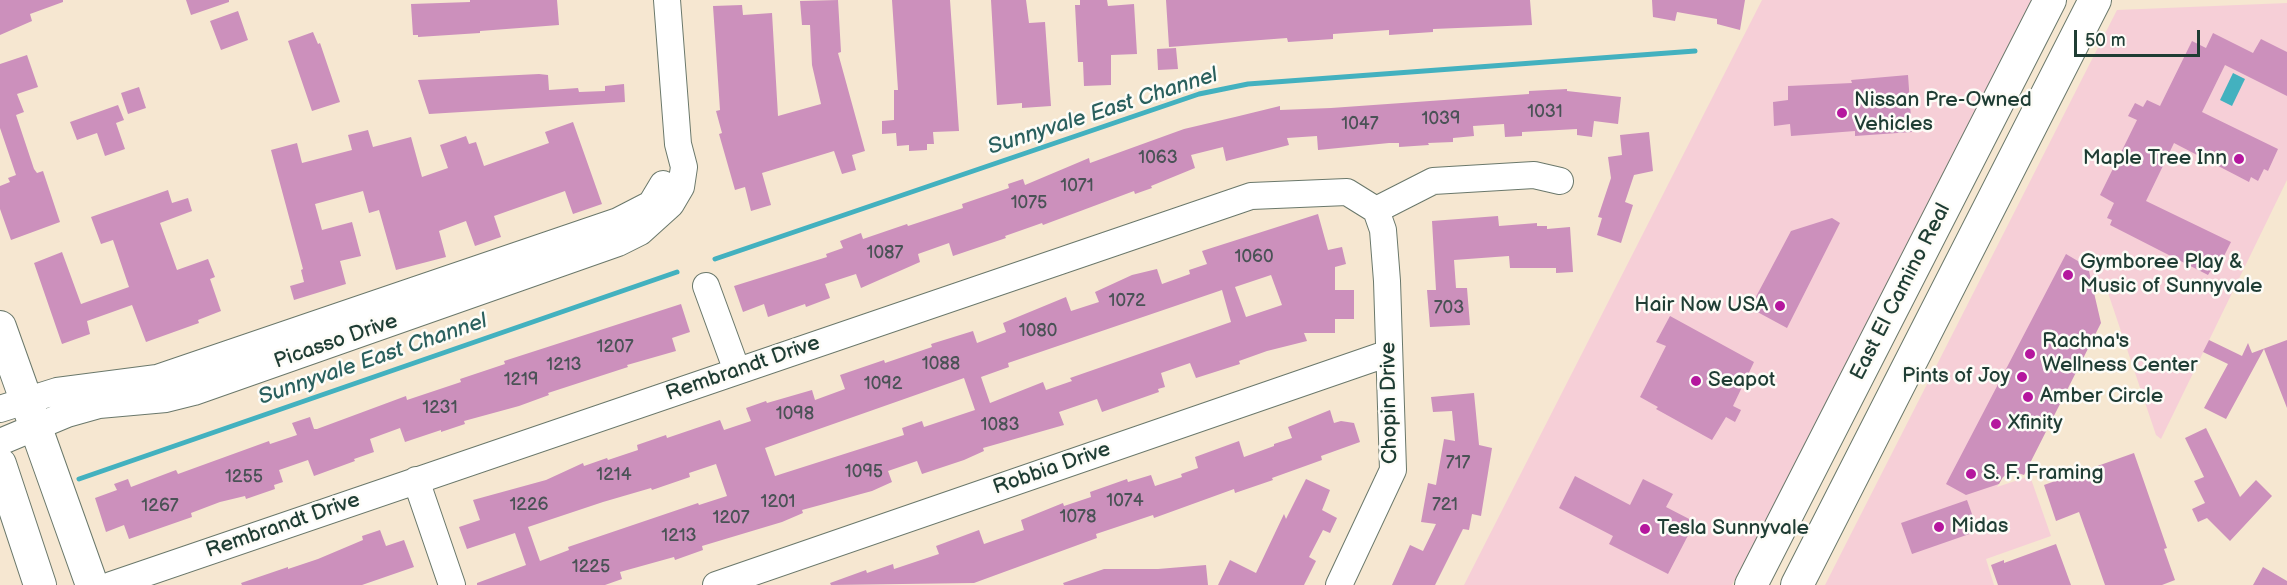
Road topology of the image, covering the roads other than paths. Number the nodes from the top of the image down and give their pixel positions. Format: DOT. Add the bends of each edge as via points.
graph roads {
  1 [pos="667,0"];
  2 [pos="2050,0"];
  3 [pos="2095,0"];
  4 [pos="2035,34"];
  5 [pos="2040,110"];
  6 [pos="1991,117"];
  7 [pos="1560,181"];
  8 [pos="1376,210"];
  9 [pos="1957,270"];
  10 [pos="706,286"];
  11 [pos="0,327"];
  12 [pos="1389,353"];
  13 [pos="737,371"];
  14 [pos="20,413"];
  15 [pos="0,441"];
  16 [pos="0,464"];
  17 [pos="416,480"];
  18 [pos="732,582"];
  19 [pos="40,585"];
  20 [pos="92,585"];
  21 [pos="111,585"];
  22 [pos="452,585"];
  23 [pos="1339,585"];
  24 [pos="1751,585"];
  25 [pos="1797,585"];
  1 -- 14 [label="street, Picasso Drive" via="678,144 657,208 157,378 57,391"];
  2 -- 4 [label="main road, East El Camino Real"];
  3 -- 5 [label="main road, East El Camino Real"];
  4 -- 5 [label="main road" via="2029,99"];
  4 -- 6 [label="main road, East El Camino Real"];
  5 -- 9 [label="main road, East El Camino Real"];
  6 -- 9 [label="main road" via="2001,141 1966,216"];
  6 -- 24 [label="main road, East El Camino Real"];
  7 -- 8 [label="street" via="1534,175 1433,181"];
  8 -- 12 [label="street, Chopin Drive" via="1383,230"];
  8 -- 13 [label="street, Rembrandt Drive" via="1347,192 1251,196"];
  9 -- 25 [label="main road, East El Camino Real"];
  10 -- 13 [label="street"];
  11 -- 14 [label="main road"];
  12 -- 18 [label="street, Robbia Drive"];
  12 -- 23 [label="street, Chopin Drive" via="1393,470"];
  13 -- 17 [label="street, Rembrandt Drive"];
  14 -- 15 [label="street, Picasso Drive"];
  14 -- 20 [label="main road"];
  16 -- 19 [label="main road"];
  17 -- 21 [label="street, Rembrandt Drive"];
  17 -- 22 [label="street"];
}
